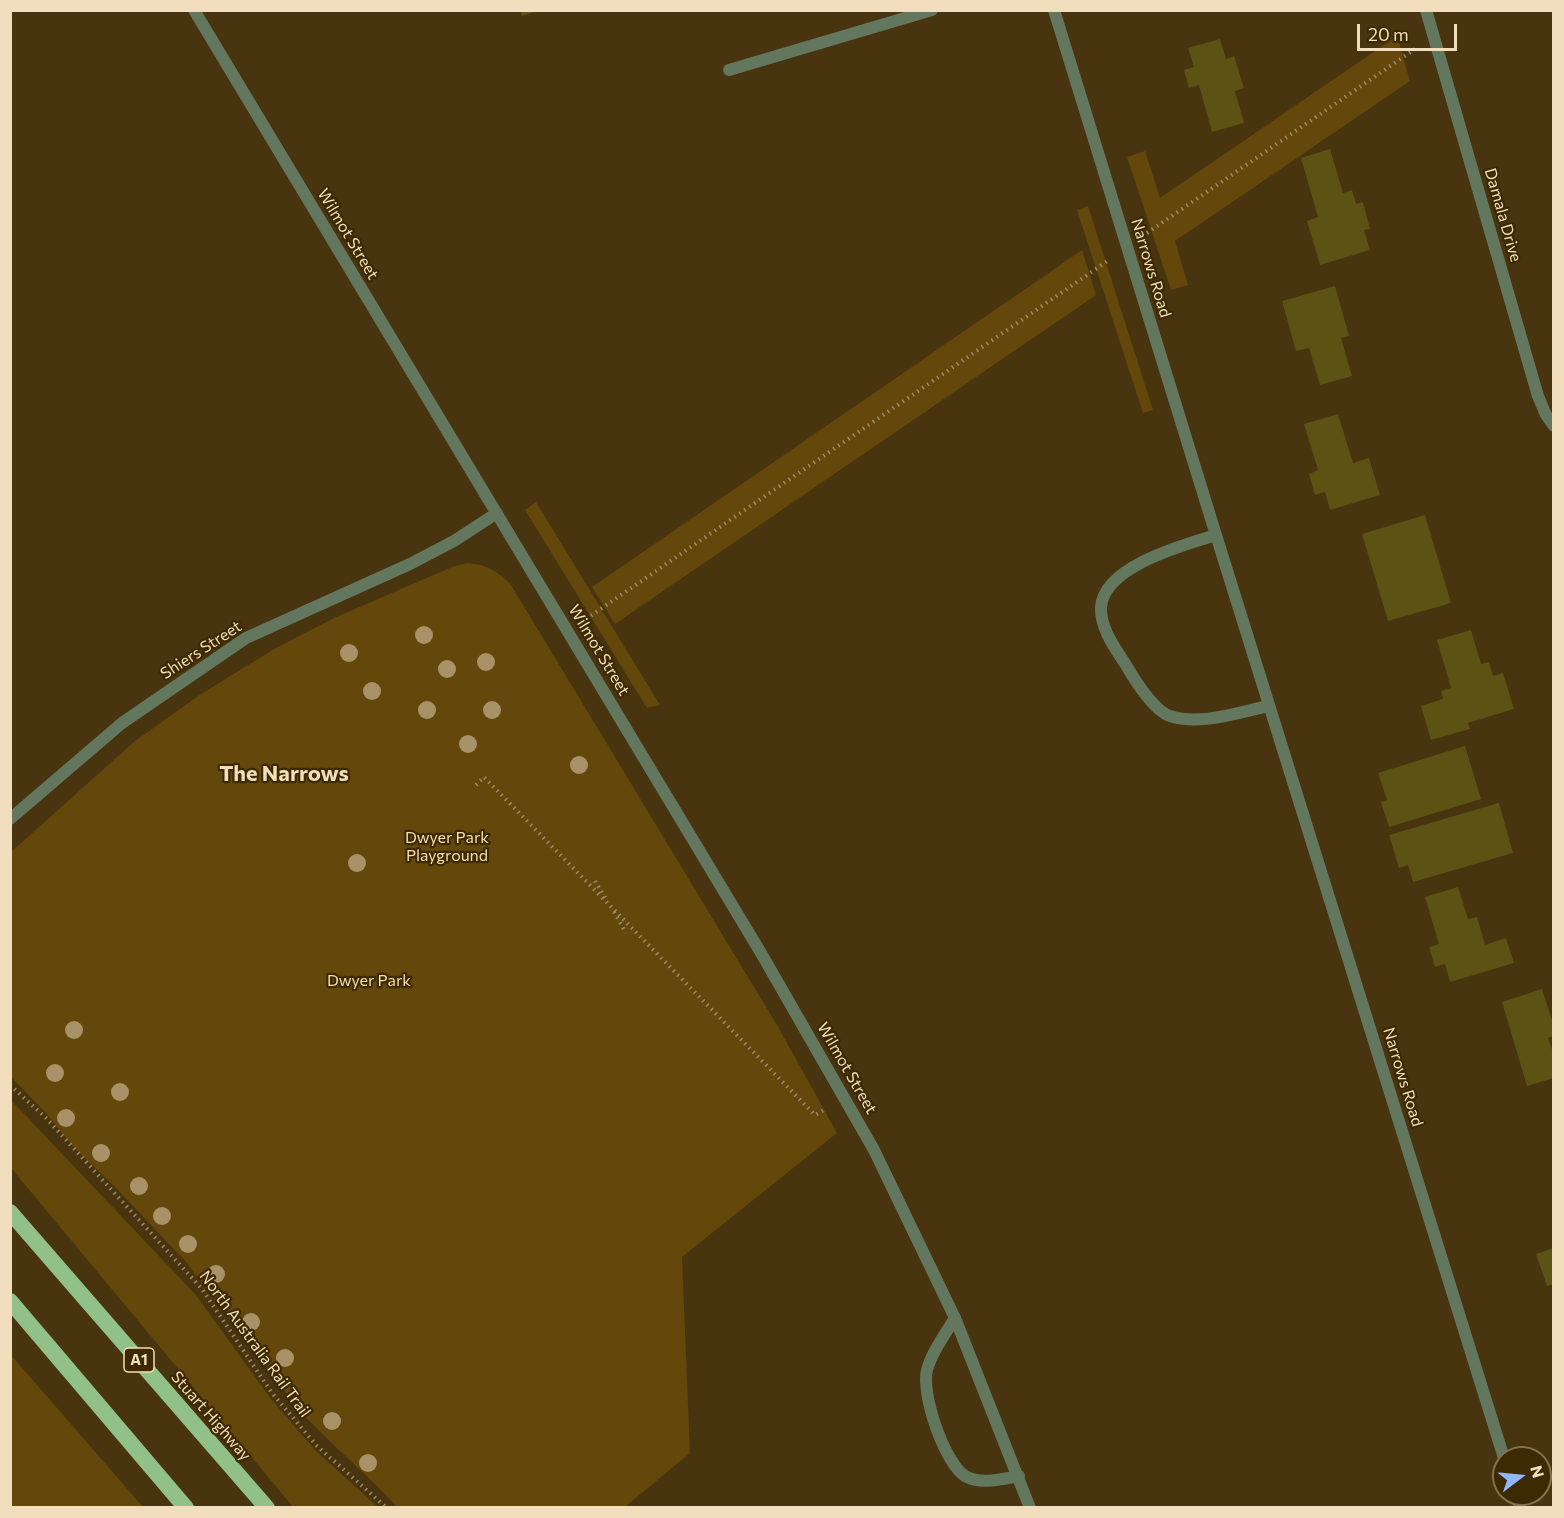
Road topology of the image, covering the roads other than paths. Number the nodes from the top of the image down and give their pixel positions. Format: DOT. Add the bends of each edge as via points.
graph roads {
  1 [pos="194,10"];
  2 [pos="932,10"];
  3 [pos="1054,10"];
  4 [pos="1426,10"];
  5 [pos="729,70"];
  6 [pos="1554,426"];
  7 [pos="496,513"];
  8 [pos="1216,535"];
  9 [pos="1269,706"];
  10 [pos="10,819"];
  11 [pos="10,1212"];
  12 [pos="10,1301"];
  13 [pos="955,1318"];
  14 [pos="1500,1446"];
  15 [pos="1019,1476"];
  16 [pos="186,1508"];
  17 [pos="267,1508"];
  18 [pos="1030,1508"];
  1 -- 7 [label="street, Wilmot Street"];
  2 -- 5 [label="street"];
  3 -- 8 [label="street, Narrows Road"];
  4 -- 6 [label="street, Damala Drive" via="1538,396"];
  7 -- 10 [label="street, Shiers Street" via="410,564 246,638 122,723"];
  7 -- 13 [label="street, Wilmot Street" via="845,1098"];
  8 -- 9 [label="street, Narrows Road"];
  8 -- 9 [label="street" via="1159,553 1130,568 1109,587 1101,606 1104,627 1143,693 1168,716 1220,717"];
  9 -- 14 [label="street, Narrows Road"];
  11 -- 17 [label="highway, Stuart Highway / A1"];
  12 -- 16 [label="highway"];
  13 -- 15 [label="street, Wilmot Street"];
  13 -- 15 [label="street" via="927,1371 930,1404 941,1441 951,1461 965,1476 979,1481"];
  15 -- 18 [label="street, Wilmot Street"];
}
